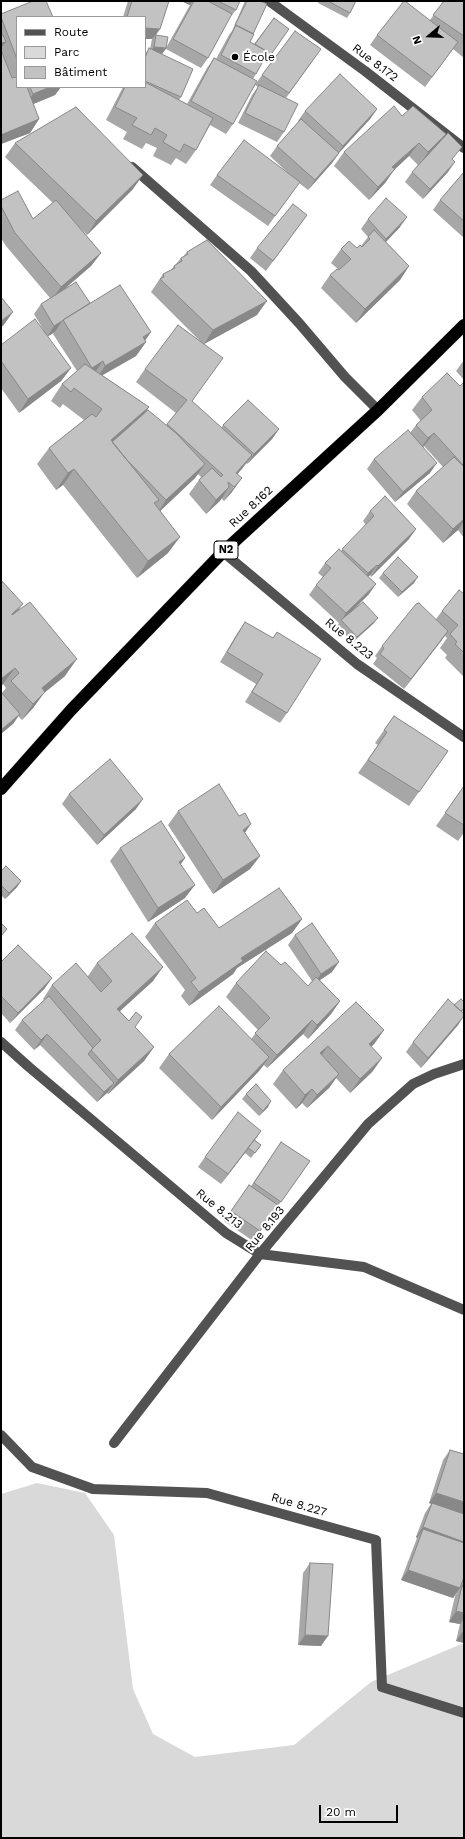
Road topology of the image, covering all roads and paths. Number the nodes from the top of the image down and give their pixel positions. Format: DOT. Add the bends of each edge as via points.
graph roads {
  1 [pos="269,1"];
  2 [pos="464,148"];
  3 [pos="125,160"];
  4 [pos="464,324"];
  5 [pos="378,410"];
  6 [pos="223,552"];
  7 [pos="464,737"];
  8 [pos="1,789"];
  9 [pos="1,1042"];
  10 [pos="464,1064"];
  11 [pos="260,1254"];
  12 [pos="464,1310"];
  13 [pos="1,1435"];
  14 [pos="114,1443"];
  15 [pos="464,1713"];
  1 -- 2 [label="street, Rue 8.172"];
  3 -- 5 [label="street" via="251,271 299,322 345,377"];
  4 -- 5 [label="highway, Rue 8.162 / N2"];
  5 -- 6 [label="highway, Rue 8.162 / N2"];
  6 -- 7 [label="street, Rue 8.223" via="357,664"];
  6 -- 8 [label="highway, Rue 8.162 / N2" via="71,710"];
  9 -- 11 [label="street, Rue 8.213" via="226,1233"];
  10 -- 11 [label="street, Rue 8.193" via="413,1084 368,1124"];
  11 -- 12 [label="street, Rue 8.213" via="364,1266"];
  11 -- 14 [label="street, Rue 8.193"];
  13 -- 15 [label="street, Rue 8.227" via="32,1467 93,1489 207,1493 376,1540 382,1687"];
}
